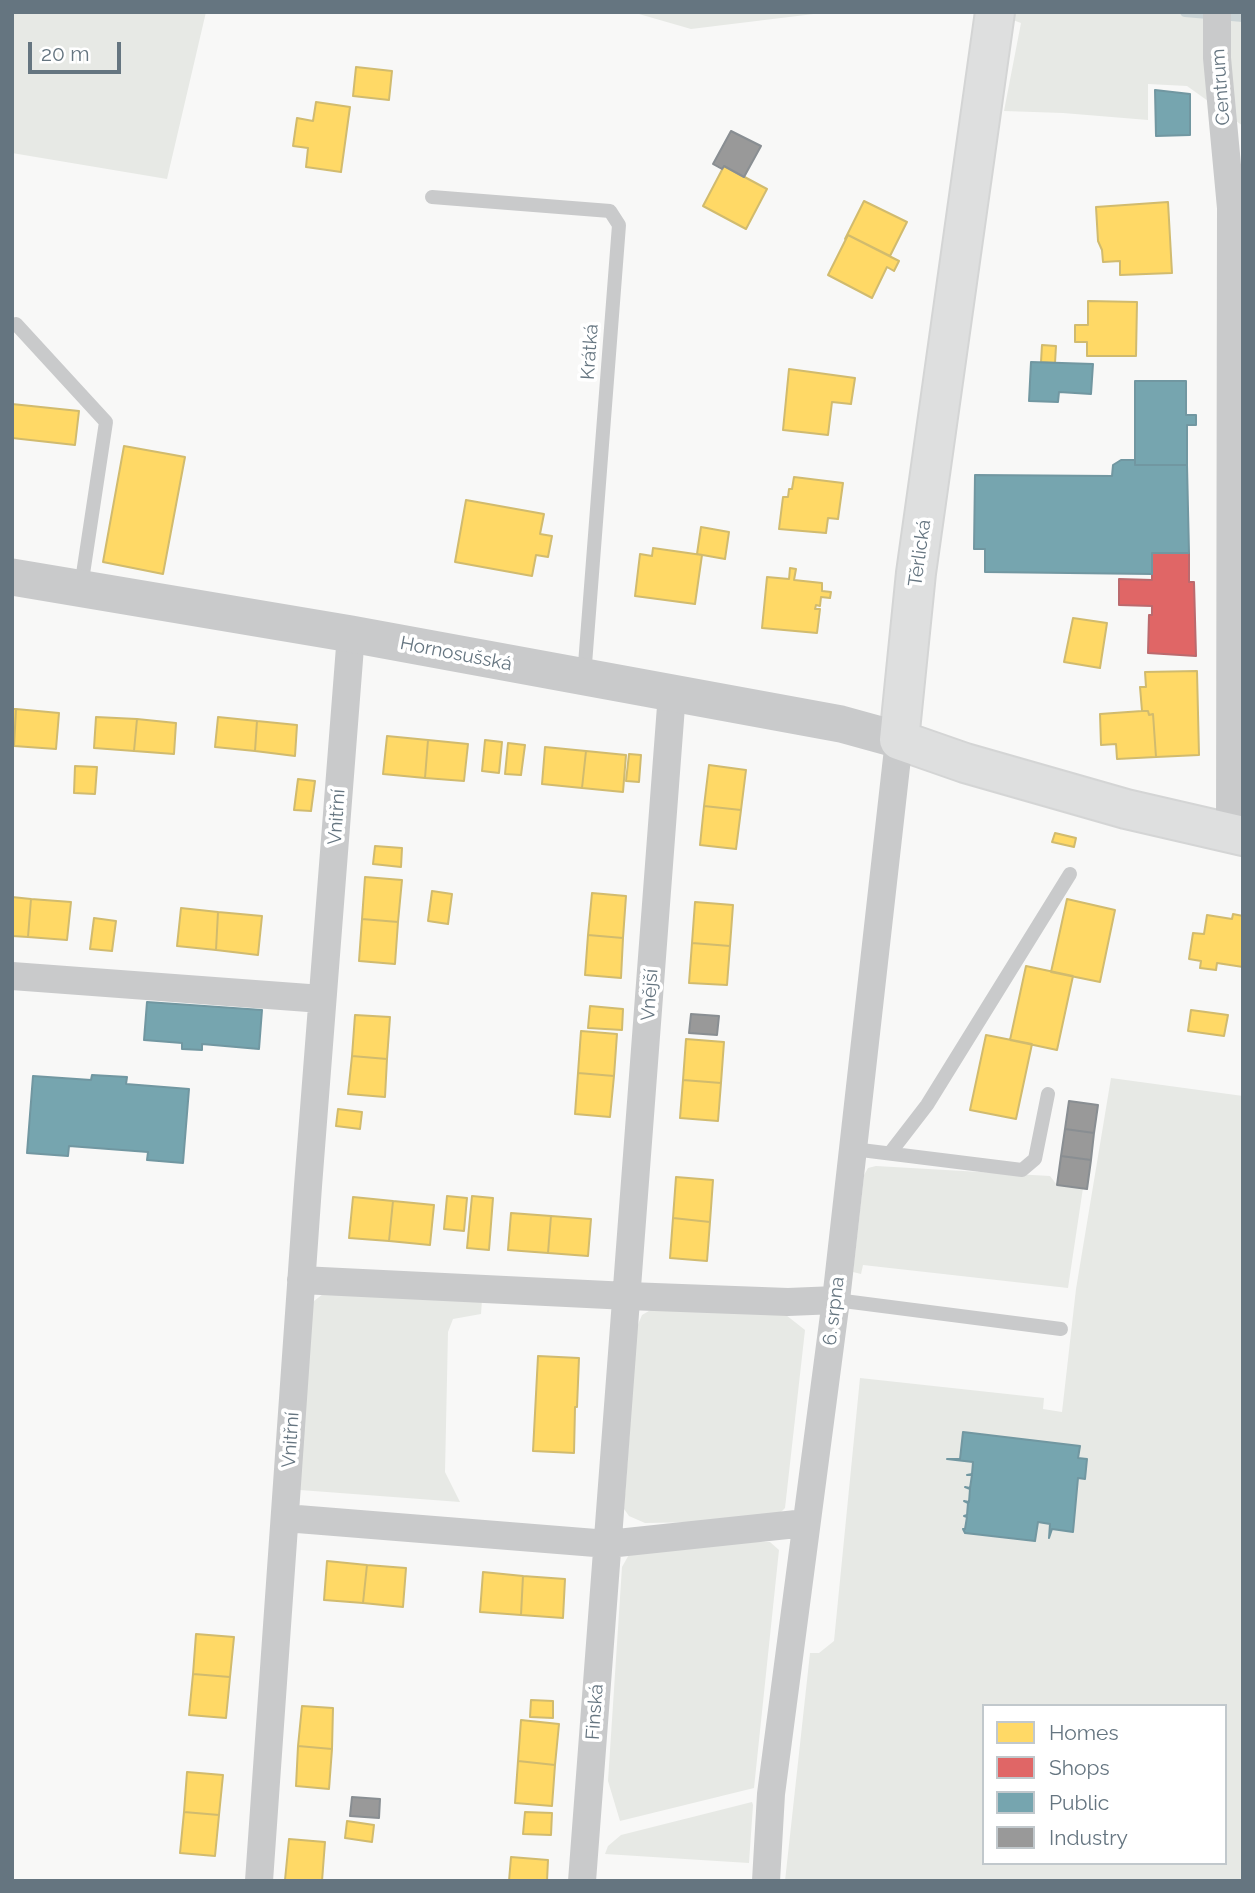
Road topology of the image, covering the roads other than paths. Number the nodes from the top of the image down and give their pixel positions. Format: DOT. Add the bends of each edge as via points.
graph roads {
  1 [pos="1217,24"];
  2 [pos="993,26"];
  3 [pos="432,197"];
  4 [pos="1237,209"];
  5 [pos="16,324"];
  6 [pos="12,577"];
  7 [pos="80,589"];
  8 [pos="351,634"];
  9 [pos="584,677"];
  10 [pos="673,693"];
  11 [pos="899,740"];
  12 [pos="1236,835"];
  13 [pos="1070,874"];
  14 [pos="12,976"];
  15 [pos="322,999"];
  16 [pos="1048,1094"];
  17 [pos="853,1149"];
  18 [pos="890,1153"];
  19 [pos="301,1280"];
  20 [pos="628,1297"];
  21 [pos="836,1300"];
  22 [pos="1061,1329"];
  23 [pos="285,1518"];
  24 [pos="806,1523"];
  25 [pos="608,1544"];
  26 [pos="259,1881"];
  27 [pos="582,1881"];
  28 [pos="766,1881"];
  1 -- 4 [label="street, Centrum" via="1217,58"];
  2 -- 11 [label="main road, Těrlická" via="916,573"];
  3 -- 9 [label="lane, Krátká" via="610,211 619,225"];
  4 -- 12 [label="street, Centrum"];
  5 -- 7 [label="lane" via="106,422"];
  6 -- 7 [label="street, Hornosušská"];
  7 -- 8 [label="street, Hornosušská"];
  8 -- 9 [label="street, Hornosušská"];
  8 -- 15 [label="street, Vnitřní"];
  9 -- 10 [label="street, Hornosušská"];
  10 -- 11 [label="street, Hornosušská" via="841,724"];
  10 -- 20 [label="street, Vnější"];
  11 -- 12 [label="main road" via="1126,809"];
  11 -- 17 [label="street, 6. srpna"];
  13 -- 18 [label="lane" via="927,1105"];
  14 -- 15 [label="street"];
  15 -- 19 [label="street, Vnitřní"];
  16 -- 18 [label="lane" via="1035,1159 1022,1170"];
  17 -- 18 [label="lane"];
  17 -- 21 [label="street, 6. srpna"];
  19 -- 20 [label="street"];
  19 -- 23 [label="street, Vnitřní"];
  20 -- 21 [label="street"];
  20 -- 25 [label="street, Vnější"];
  21 -- 22 [label="lane"];
  21 -- 24 [label="street, 6. srpna"];
  23 -- 25 [label="street"];
  23 -- 26 [label="street, Vnitřní"];
  24 -- 25 [label="street"];
  24 -- 28 [label="street, 6. srpna" via="771,1794"];
  25 -- 27 [label="street, Finská"];
}
